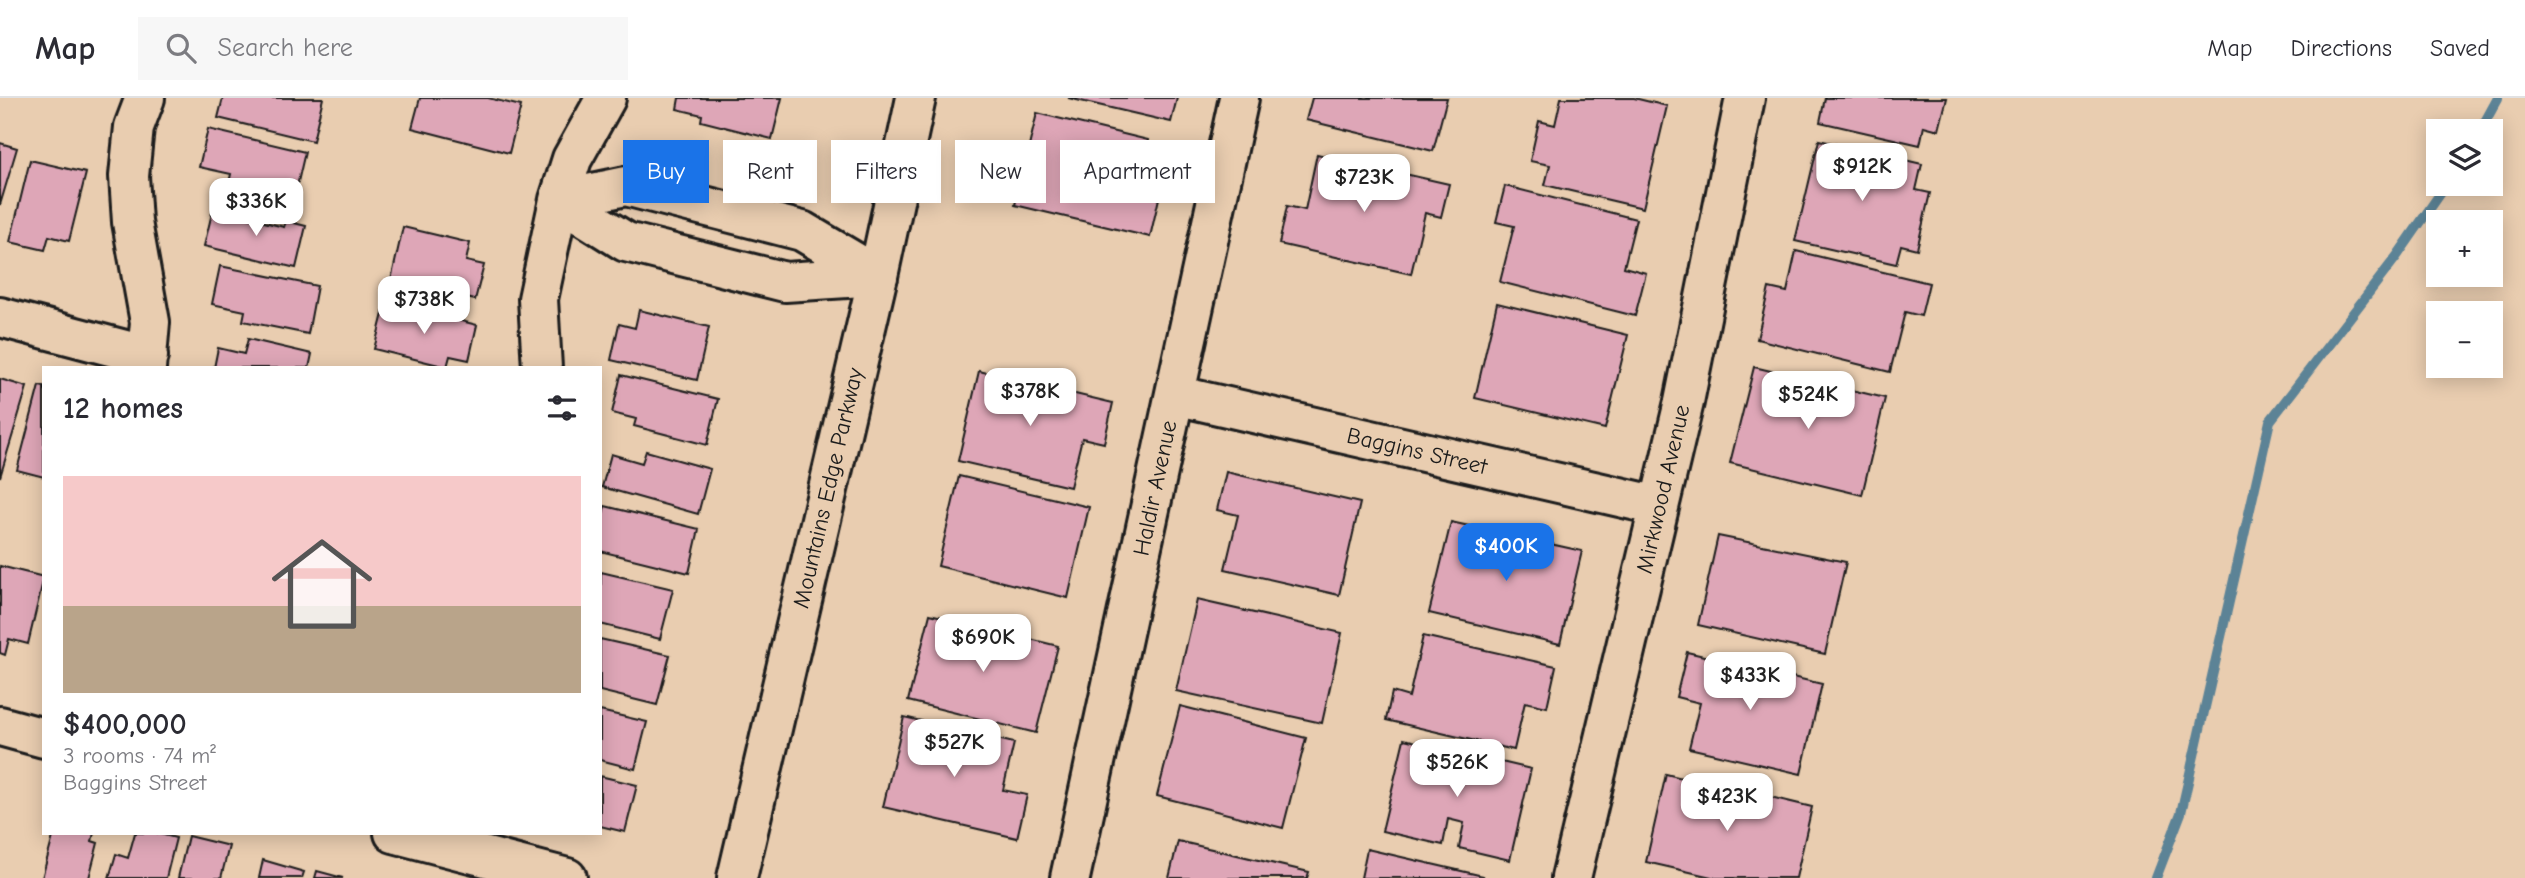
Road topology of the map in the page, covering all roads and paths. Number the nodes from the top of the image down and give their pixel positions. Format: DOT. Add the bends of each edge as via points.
graph roads {
  1 [pos="145,98"];
  2 [pos="606,98"];
  3 [pos="916,98"];
  4 [pos="1239,98"];
  5 [pos="1745,98"];
  6 [pos="559,200"];
  7 [pos="878,276"];
  8 [pos="0,317"];
  9 [pos="147,362"];
  10 [pos="542,366"];
  11 [pos="1175,395"];
  12 [pos="1659,506"];
  13 [pos="0,726"];
  14 [pos="42,737"];
  15 [pos="411,835"];
  16 [pos="444,839"];
  17 [pos="567,878"];
  18 [pos="737,878"];
  19 [pos="1070,878"];
  20 [pos="1571,878"];
  1 -- 9 [label="street" via="134,127 129,176 132,222 150,322"];
  2 -- 6 [label="street" via="572,159"];
  3 -- 7 [label="street, Mountains Edge Parkway"];
  4 -- 11 [label="street, Haldir Avenue"];
  5 -- 12 [label="street, Mirkwood Avenue"];
  6 -- 7 [label="street" via="626,242 785,282"];
  6 -- 7 [label="street" via="626,186 802,232"];
  6 -- 10 [label="street" via="538,299"];
  7 -- 18 [label="street, Mountains Edge Parkway"];
  8 -- 9 [label="street"];
  11 -- 12 [label="street, Baggins Street"];
  11 -- 19 [label="street, Haldir Avenue"];
  12 -- 20 [label="street, Mirkwood Avenue"];
  13 -- 14 [label="street"];
  15 -- 16 [label="street"];
  16 -- 17 [label="street"];
}
